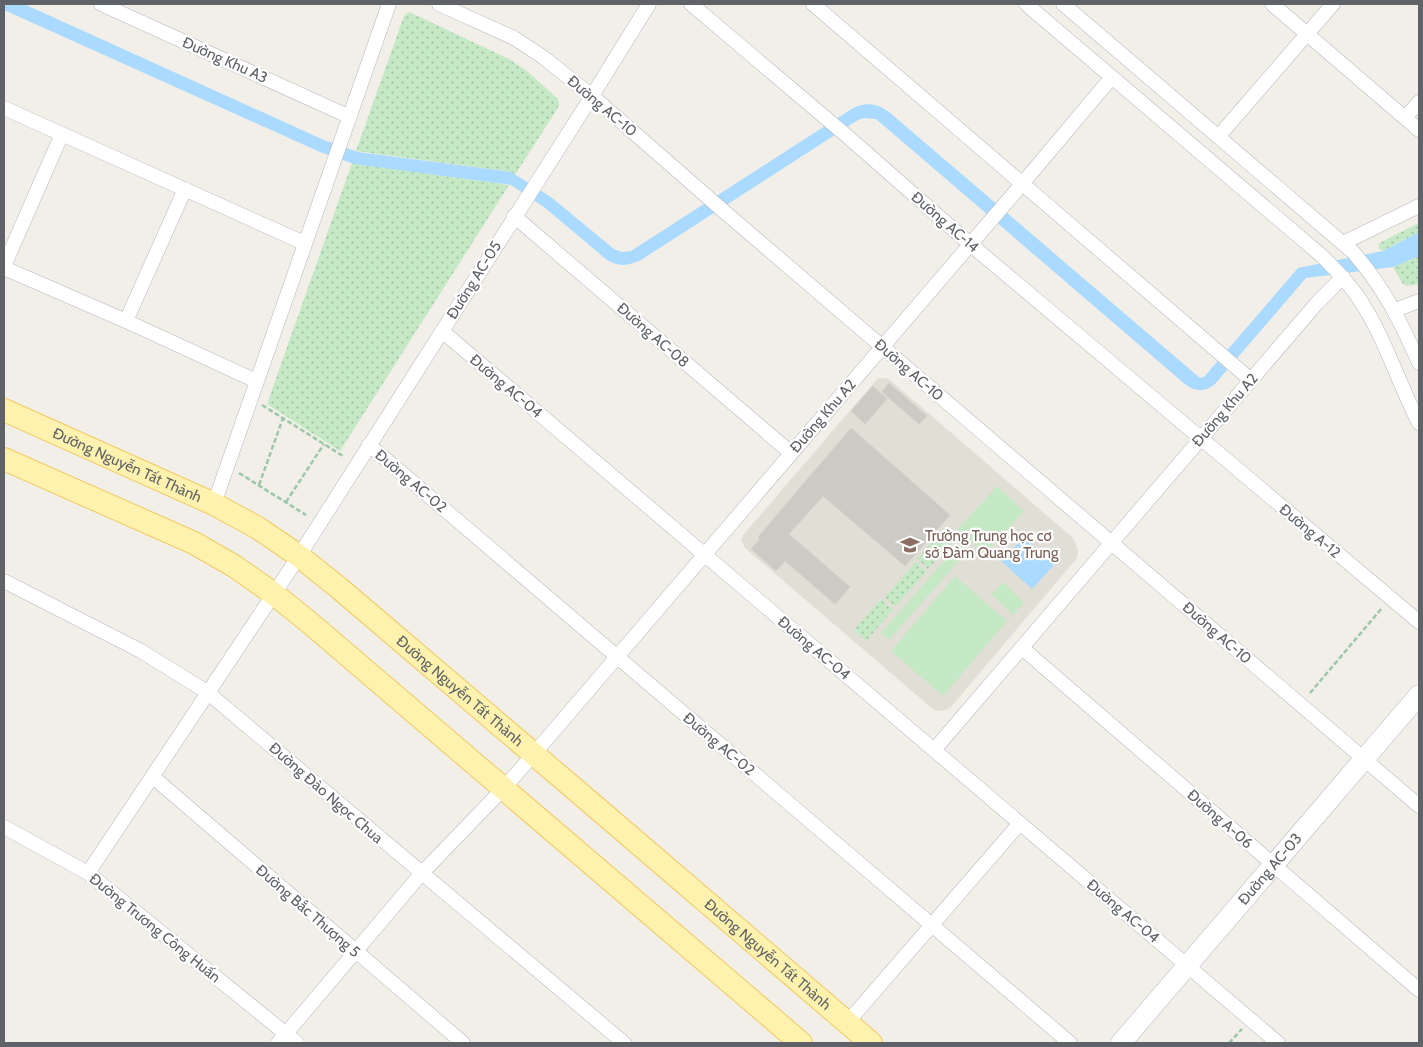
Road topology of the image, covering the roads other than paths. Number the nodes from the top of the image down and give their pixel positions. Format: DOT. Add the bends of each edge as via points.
graph roads {
  1 [pos="100,4"];
  2 [pos="389,4"];
  3 [pos="439,4"];
  4 [pos="649,4"];
  5 [pos="691,4"];
  6 [pos="813,4"];
  7 [pos="1026,4"];
  8 [pos="1063,4"];
  9 [pos="1272,4"];
  10 [pos="1333,4"];
  11 [pos="1307,34"];
  12 [pos="1112,77"];
  13 [pos="592,96"];
  14 [pos="1419,102"];
  15 [pos="4,108"];
  16 [pos="350,117"];
  17 [pos="1405,118"];
  18 [pos="1419,130"];
  19 [pos="62,134"];
  20 [pos="1218,137"];
  21 [pos="1022,184"];
  22 [pos="185,189"];
  23 [pos="1419,206"];
  24 [pos="518,210"];
  25 [pos="304,242"];
  26 [pos="970,244"];
  27 [pos="1348,247"];
  28 [pos="4,267"];
  29 [pos="1343,278"];
  30 [pos="1419,301"];
  31 [pos="1395,310"];
  32 [pos="126,321"];
  33 [pos="442,331"];
  34 [pos="882,347"];
  35 [pos="1419,363"];
  36 [pos="1251,380"];
  37 [pos="256,381"];
  38 [pos="4,410"];
  39 [pos="1419,423"];
  40 [pos="1201,439"];
  41 [pos="369,445"];
  42 [pos="791,453"];
  43 [pos="4,459"];
  44 [pos="214,504"];
  45 [pos="1111,542"];
  46 [pos="704,555"];
  47 [pos="299,556"];
  48 [pos="4,581"];
  49 [pos="274,594"];
  50 [pos="1419,622"];
  51 [pos="1022,648"];
  52 [pos="617,657"];
  53 [pos="207,692"];
  54 [pos="1419,695"];
  55 [pos="934,750"];
  56 [pos="533,754"];
  57 [pos="1364,759"];
  58 [pos="153,777"];
  59 [pos="503,789"];
  60 [pos="1419,806"];
  61 [pos="1020,823"];
  62 [pos="4,827"];
  63 [pos="1274,865"];
  64 [pos="88,873"];
  65 [pos="421,874"];
  66 [pos="931,926"];
  67 [pos="355,952"];
  68 [pos="1187,966"];
  69 [pos="1419,990"];
  70 [pos="847,1023"];
  71 [pos="282,1038"];
  72 [pos="297,1043"];
  73 [pos="463,1043"];
  74 [pos="624,1043"];
  75 [pos="801,1043"];
  76 [pos="871,1043"];
  77 [pos="1070,1043"];
  78 [pos="1121,1043"];
  79 [pos="1278,1043"];
  1 -- 16 [label="street, Đường Khu A3"];
  2 -- 16 [label="street"];
  3 -- 13 [label="street, Đường AC-10" via="529,47"];
  4 -- 13 [label="street, Đường AC-05"];
  5 -- 26 [label="street, Đường AC-14"];
  6 -- 21 [label="street"];
  7 -- 12 [label="street"];
  8 -- 20 [label="street"];
  9 -- 11 [label="street"];
  10 -- 11 [label="street"];
  11 -- 17 [label="street"];
  11 -- 20 [label="street"];
  12 -- 21 [label="street, Đường Khu A2"];
  12 -- 29 [label="street" via="1322,256"];
  13 -- 24 [label="street, Đường AC-05"];
  13 -- 34 [label="street, Đường AC-10"];
  14 -- 17 [label="street"];
  15 -- 19 [label="street"];
  16 -- 25 [label="street"];
  17 -- 18 [label="street"];
  19 -- 22 [label="street"];
  19 -- 28 [label="street"];
  20 -- 27 [label="street"];
  21 -- 26 [label="street, Đường Khu A2"];
  21 -- 36 [label="street"];
  22 -- 25 [label="street"];
  22 -- 32 [label="street"];
  23 -- 27 [label="street"];
  24 -- 33 [label="street, Đường AC-05"];
  24 -- 42 [label="street, Đường AC-08"];
  25 -- 37 [label="street"];
  26 -- 34 [label="street, Đường Khu A2"];
  26 -- 40 [label="street, Đường AC-14"];
  27 -- 31 [label="street" via="1372,273"];
  28 -- 32 [label="street"];
  29 -- 36 [label="street, Đường Khu A2" via="1317,303"];
  29 -- 39 [label="street" via="1371,318"];
  30 -- 31 [label="street"];
  31 -- 35 [label="street"];
  32 -- 37 [label="street"];
  33 -- 41 [label="street, Đường AC-05"];
  33 -- 46 [label="street, Đường AC-04"];
  34 -- 42 [label="street, Đường Khu A2"];
  34 -- 45 [label="street, Đường AC-10"];
  36 -- 40 [label="street, Đường Khu A2"];
  37 -- 44 [label="street"];
  38 -- 44 [label="main road, Đường Nguyễn Tất Thành"];
  40 -- 45 [label="street, Đường Khu A2"];
  40 -- 50 [label="street, Đường A-12"];
  41 -- 47 [label="street, Đường AC-05"];
  41 -- 52 [label="street, Đường AC-02"];
  42 -- 46 [label="street, Đường Khu A2"];
  43 -- 49 [label="main road" via="194,543"];
  44 -- 47 [label="main road, Đường Nguyễn Tất Thành"];
  45 -- 51 [label="street, Đường Khu A2"];
  45 -- 57 [label="street, Đường AC-10"];
  46 -- 52 [label="street, Đường Khu A2"];
  46 -- 55 [label="street, Đường AC-04"];
  47 -- 49 [label="street, Đường AC-05"];
  47 -- 56 [label="main road, Đường Nguyễn Tất Thành"];
  48 -- 53 [label="street, Đường Đào Ngọc Chua" via="141,651"];
  49 -- 53 [label="street, Đường AC-05"];
  49 -- 59 [label="main road"];
  51 -- 55 [label="street, Đường Khu A2"];
  51 -- 63 [label="street, Đường A-06"];
  52 -- 56 [label="street, Đường Khu A2"];
  52 -- 66 [label="street, Đường AC-02"];
  53 -- 58 [label="street, Đường AC-05"];
  53 -- 65 [label="street, Đường Đào Ngọc Chua"];
  54 -- 57 [label="street, Đường AC-03"];
  55 -- 61 [label="street, Đường AC-04"];
  56 -- 59 [label="street, Đường Khu A2"];
  56 -- 70 [label="main road, Đường Nguyễn Tất Thành"];
  57 -- 60 [label="street, Đường AC-10"];
  57 -- 63 [label="street, Đường AC-03"];
  58 -- 64 [label="street, Đường AC-05"];
  58 -- 67 [label="street, Đường Bắc Thượng 5"];
  59 -- 65 [label="street, Đường Khu A2"];
  59 -- 75 [label="main road"];
  61 -- 66 [label="street"];
  61 -- 68 [label="street, Đường AC-04"];
  62 -- 64 [label="street, Đường Trương Công Huấn"];
  63 -- 68 [label="street, Đường AC-03"];
  63 -- 69 [label="street, Đường A-06"];
  64 -- 71 [label="street, Đường Trương Công Huấn"];
  65 -- 67 [label="street, Đường Khu A2"];
  65 -- 74 [label="street, Đường Đào Ngọc Chua"];
  66 -- 70 [label="street"];
  66 -- 77 [label="street, Đường AC-02"];
  67 -- 71 [label="street, Đường Khu A2"];
  67 -- 73 [label="street, Đường Bắc Thượng 5"];
  68 -- 78 [label="street, Đường AC-03"];
  68 -- 79 [label="street, Đường AC-04"];
  70 -- 76 [label="main road, Đường Nguyễn Tất Thành"];
  71 -- 72 [label="street, Đường Trương Công Huấn"];
}
